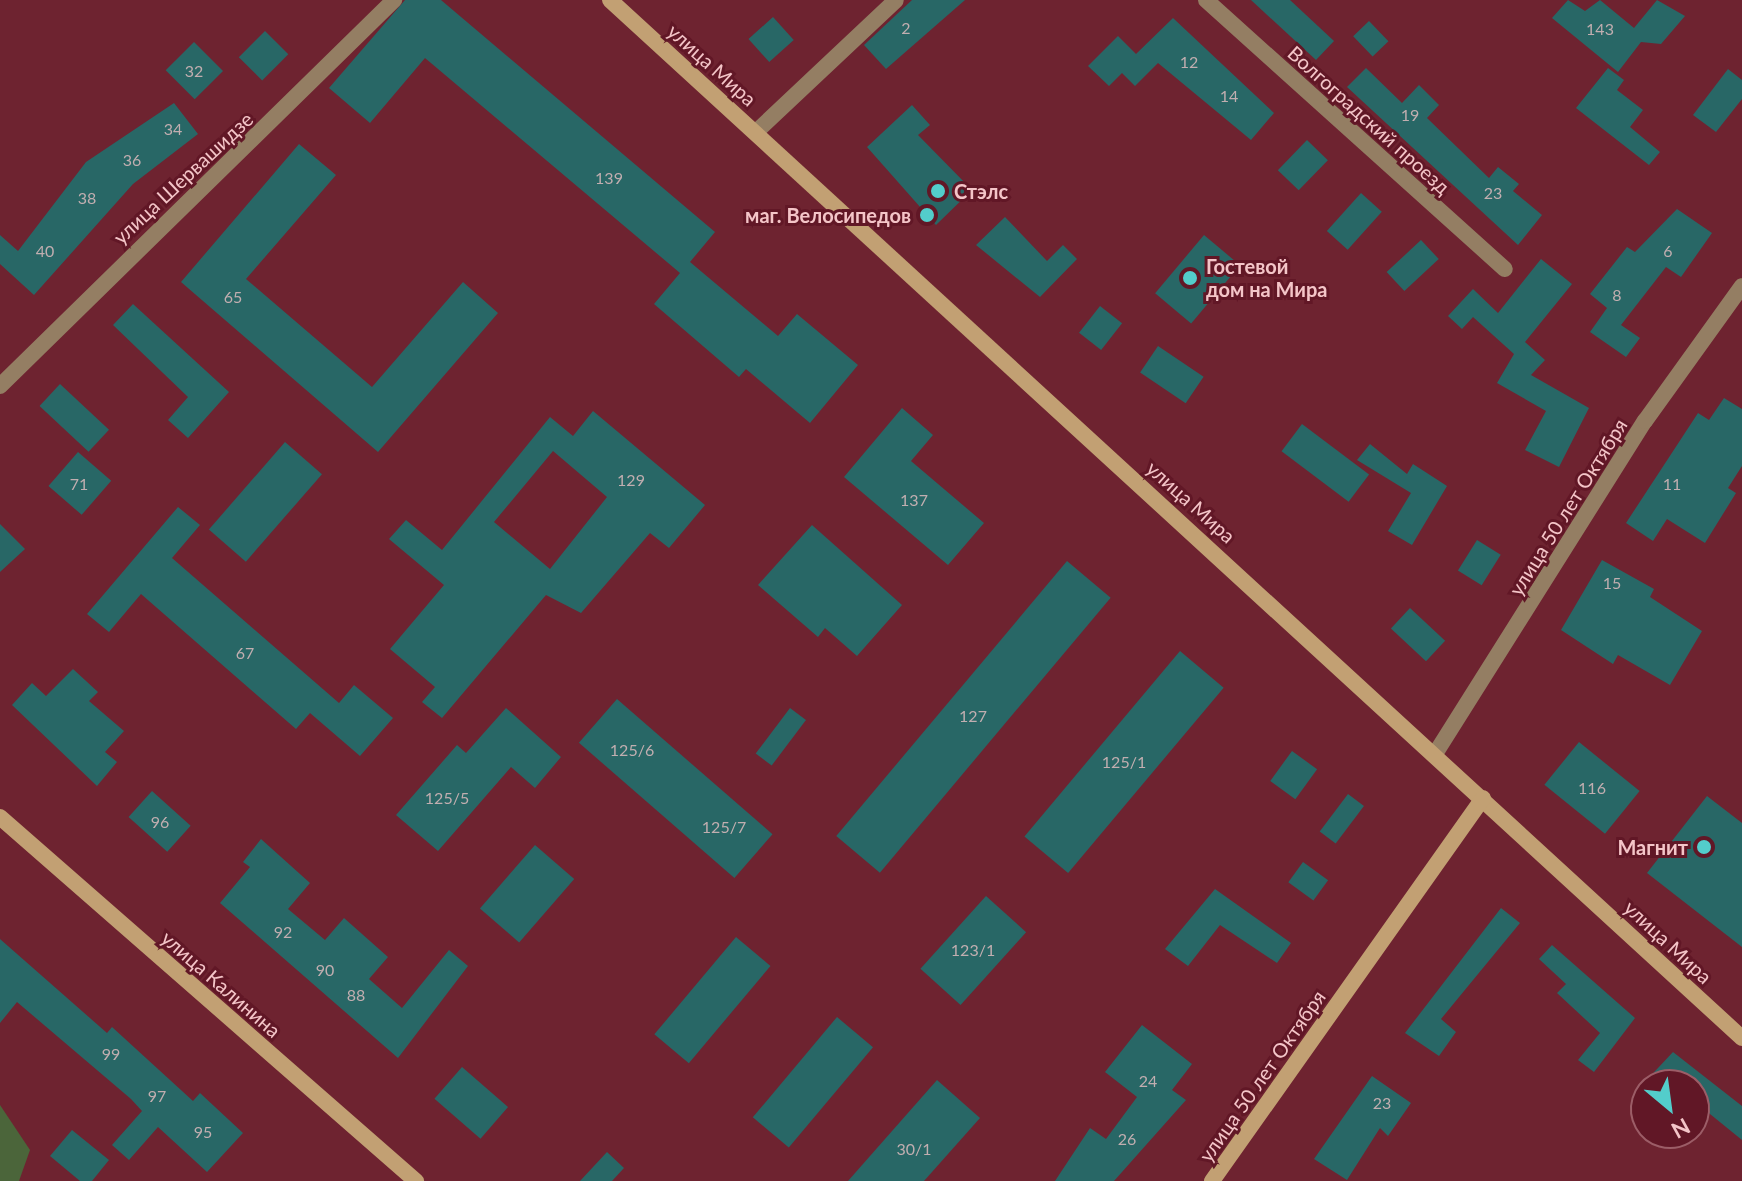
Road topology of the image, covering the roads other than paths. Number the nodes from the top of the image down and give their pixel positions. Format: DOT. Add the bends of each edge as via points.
graph roads {
  1 [pos="394,0"];
  2 [pos="610,0"];
  3 [pos="896,0"];
  4 [pos="1206,0"];
  5 [pos="756,132"];
  6 [pos="1505,269"];
  7 [pos="1742,286"];
  8 [pos="0,386"];
  9 [pos="1435,754"];
  10 [pos="1483,798"];
  11 [pos="0,817"];
  12 [pos="1742,1038"];
  13 [pos="416,1181"];
  14 [pos="1212,1181"];
  1 -- 8 [label="street, улица Шервашидзе"];
  2 -- 5 [label="street, улица Мира"];
  3 -- 5 [label="street"];
  4 -- 6 [label="street, Волгоградский проезд"];
  5 -- 9 [label="street, улица Мира"];
  7 -- 9 [label="street, улица 50 лет Октября" via="1645,421"];
  9 -- 10 [label="street, улица Мира"];
  10 -- 12 [label="street, улица Мира"];
  10 -- 14 [label="street, улица 50 лет Октября"];
  11 -- 13 [label="street, улица Калинина"];
}
